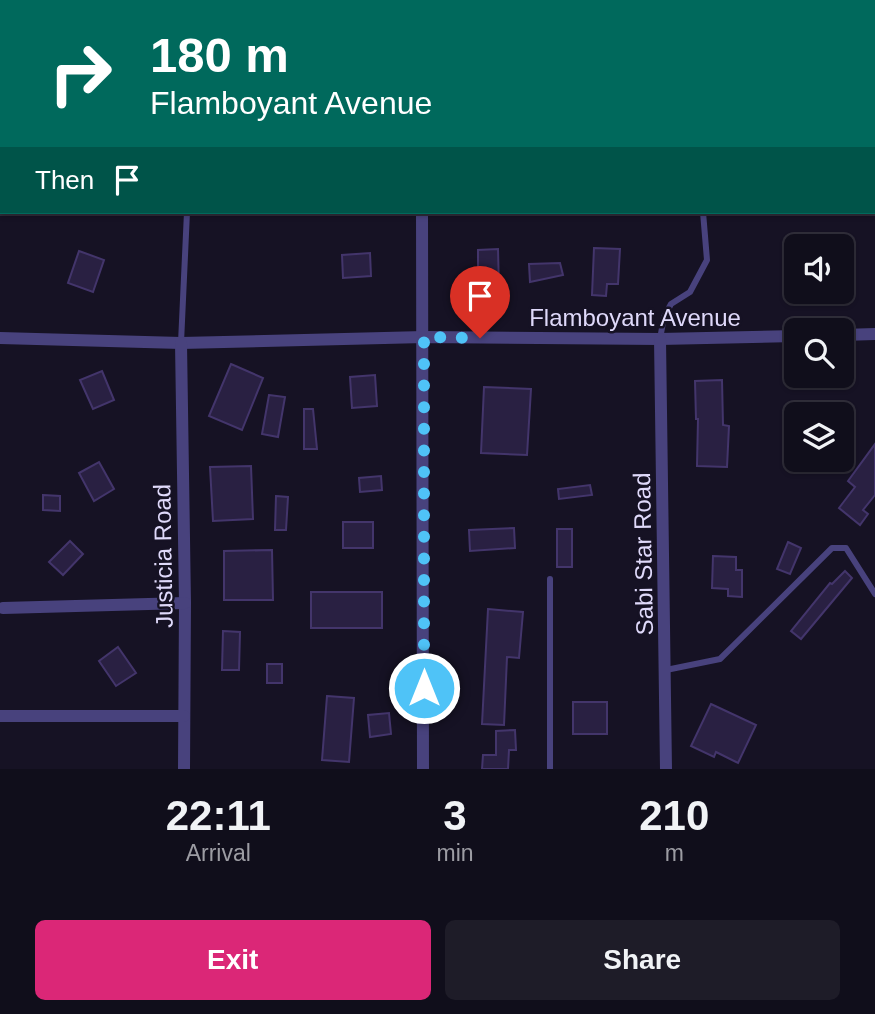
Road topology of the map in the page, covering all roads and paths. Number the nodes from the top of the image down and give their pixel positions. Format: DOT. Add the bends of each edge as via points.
graph roads {
  1 [pos="187,214"];
  2 [pos="422,214"];
  3 [pos="703,214"];
  4 [pos="875,334"];
  5 [pos="854,335"];
  6 [pos="784,336"];
  7 [pos="424,337"];
  8 [pos="0,338"];
  9 [pos="660,339"];
  10 [pos="181,343"];
  11 [pos="550,579"];
  12 [pos="875,594"];
  13 [pos="185,603"];
  14 [pos="3,608"];
  15 [pos="666,670"];
  16 [pos="0,716"];
  17 [pos="184,716"];
  18 [pos="184,769"];
  19 [pos="423,769"];
  20 [pos="550,769"];
  21 [pos="666,769"];
  1 -- 10 [label="lane"];
  2 -- 7 [label="street"];
  3 -- 9 [label="lane" via="707,260 690,292 671,304"];
  4 -- 5 [label="street"];
  6 -- 9 [label="street, Flamboyant Avenue"];
  7 -- 9 [label="street, Flamboyant Avenue"];
  7 -- 10 [label="street, Flamboyant Avenue"];
  7 -- 19 [label="street"];
  8 -- 10 [label="street, Flamboyant Avenue"];
  9 -- 15 [label="street, Sabi Star Road"];
  10 -- 13 [label="street, Justicia Road"];
  11 -- 20 [label="lane"];
  12 -- 15 [label="lane" via="846,548 832,548 720,659"];
  13 -- 14 [label="street"];
  13 -- 17 [label="street, Justicia Road"];
  15 -- 21 [label="street, Sabi Star Road"];
  16 -- 17 [label="street"];
  17 -- 18 [label="street, Justicia Road"];
}
